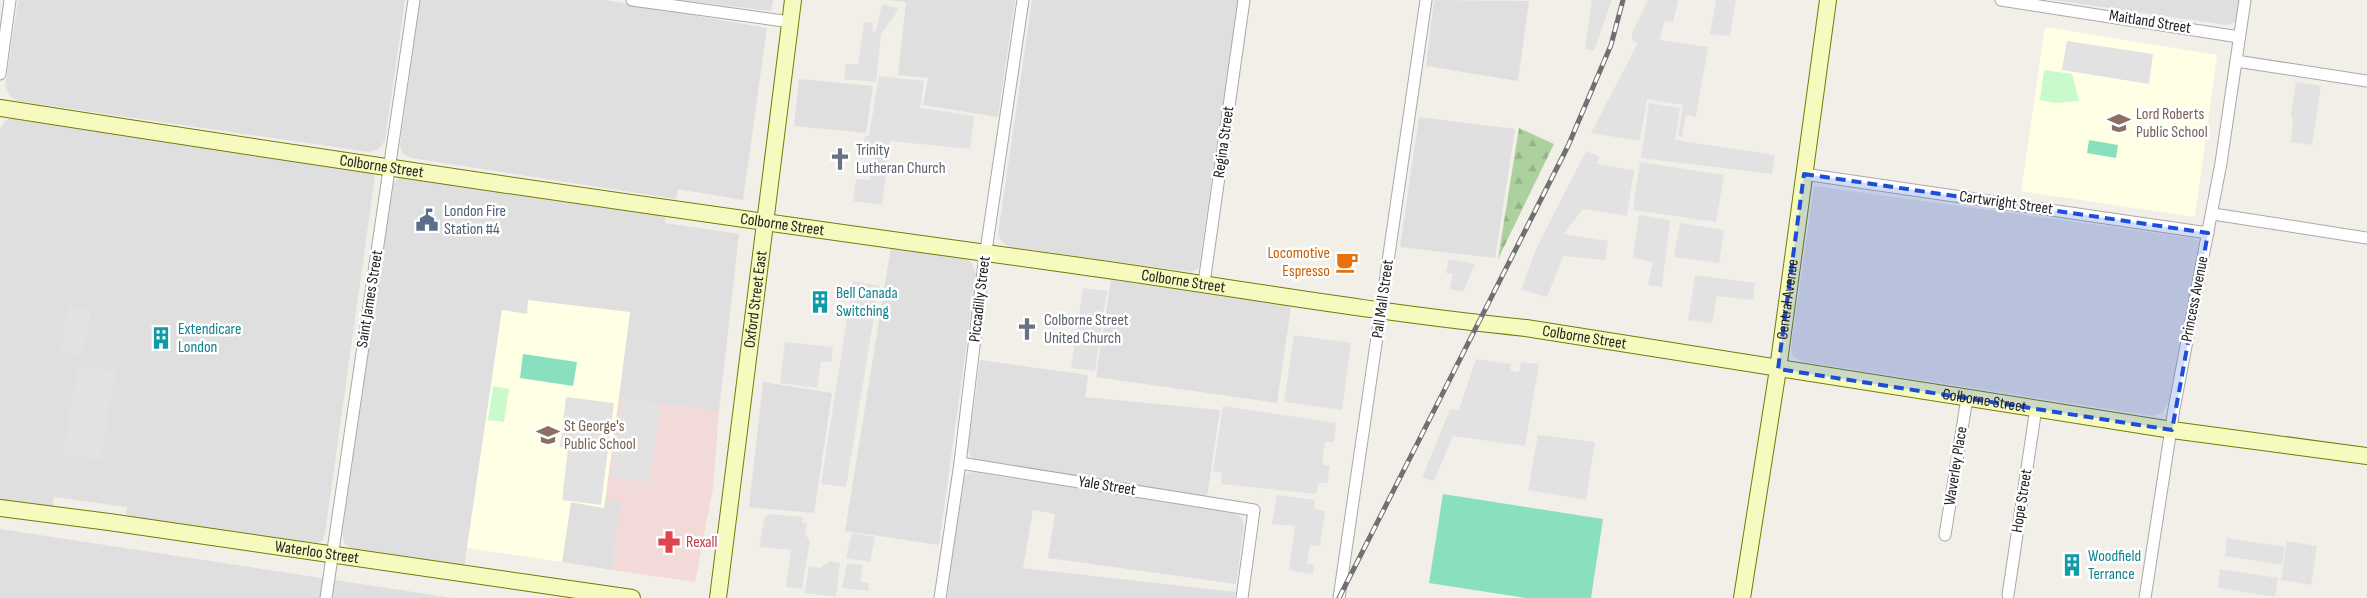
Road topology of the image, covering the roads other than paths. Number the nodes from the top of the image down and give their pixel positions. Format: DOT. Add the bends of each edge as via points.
graph roads {
  1 [pos="10,0"];
  2 [pos="414,0"];
  3 [pos="632,0"];
  4 [pos="793,0"];
  5 [pos="1022,0"];
  6 [pos="1244,0"];
  7 [pos="1426,0"];
  8 [pos="1828,0"];
  9 [pos="2001,0"];
  10 [pos="2245,0"];
  11 [pos="790,22"];
  12 [pos="2240,37"];
  13 [pos="2236,61"];
  14 [pos="0,74"];
  15 [pos="2367,81"];
  16 [pos="0,108"];
  17 [pos="390,167"];
  18 [pos="1804,174"];
  19 [pos="2213,214"];
  20 [pos="766,222"];
  21 [pos="2208,233"];
  22 [pos="2367,238"];
  23 [pos="986,253"];
  24 [pos="1204,283"];
  25 [pos="1382,309"];
  26 [pos="1778,369"];
  27 [pos="1967,398"];
  28 [pos="2036,408"];
  29 [pos="2172,430"];
  30 [pos="2367,456"];
  31 [pos="960,463"];
  32 [pos="0,508"];
  33 [pos="1945,535"];
  34 [pos="332,554"];
  35 [pos="2008,595"];
  36 [pos="326,598"];
  37 [pos="632,598"];
  38 [pos="718,598"];
  39 [pos="940,598"];
  40 [pos="1242,598"];
  41 [pos="1339,598"];
  42 [pos="1742,598"];
  43 [pos="2145,598"];
  1 -- 14 [label="street"];
  2 -- 17 [label="street, Saint James Street"];
  3 -- 11 [label="street"];
  4 -- 11 [label="street, Oxford Street East"];
  5 -- 23 [label="street, Piccadilly Street"];
  6 -- 24 [label="street, Regina Street"];
  7 -- 25 [label="street, Pall Mall Street"];
  8 -- 18 [label="street, Central Avenue"];
  9 -- 12 [label="street, Maitland Street"];
  10 -- 12 [label="street, Princess Avenue"];
  11 -- 20 [label="street, Oxford Street East"];
  12 -- 13 [label="street, Princess Avenue"];
  13 -- 15 [label="street"];
  13 -- 19 [label="street, Princess Avenue"];
  16 -- 17 [label="street, Colborne Street"];
  17 -- 20 [label="street, Colborne Street"];
  17 -- 34 [label="street, Saint James Street"];
  18 -- 21 [label="street, Cartwright Street"];
  18 -- 26 [label="street, Central Avenue"];
  19 -- 21 [label="street, Princess Avenue"];
  19 -- 22 [label="street"];
  20 -- 23 [label="street, Colborne Street"];
  20 -- 38 [label="street, Oxford Street East"];
  21 -- 29 [label="street, Princess Avenue"];
  23 -- 24 [label="street, Colborne Street"];
  23 -- 31 [label="street, Piccadilly Street"];
  24 -- 25 [label="street, Colborne Street"];
  25 -- 26 [label="street, Colborne Street" via="1526,328"];
  25 -- 41 [label="street, Pall Mall Street"];
  26 -- 27 [label="street, Colborne Street"];
  26 -- 42 [label="street, Central Avenue"];
  27 -- 28 [label="street, Colborne Street"];
  27 -- 33 [label="street, Waverley Place"];
  28 -- 29 [label="street, Colborne Street"];
  28 -- 35 [label="street, Hope Street"];
  29 -- 30 [label="street, Colborne Street"];
  29 -- 43 [label="street, Princess Avenue"];
  31 -- 39 [label="street, Piccadilly Street"];
  31 -- 40 [label="street, Yale Street" via="1254,510"];
  32 -- 34 [label="street, Waterloo Street"];
  34 -- 36 [label="street, Saint James Street"];
  34 -- 37 [label="street, Waterloo Street"];
}
